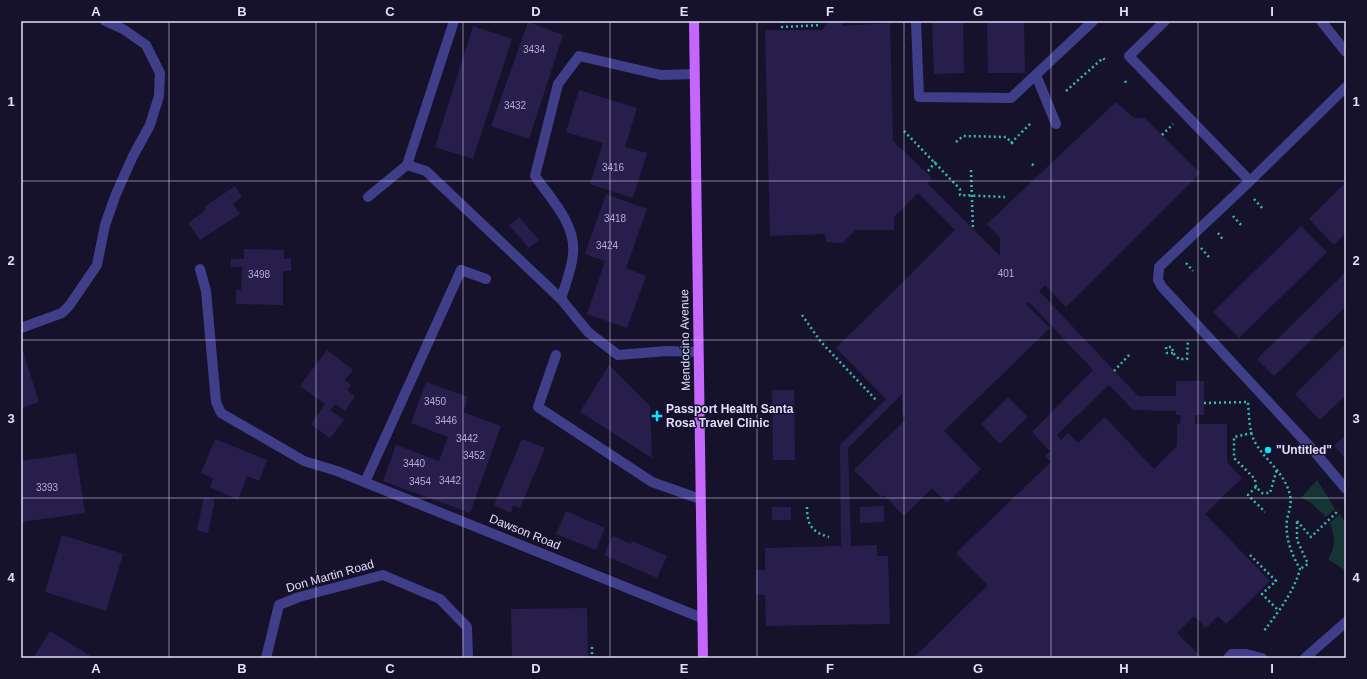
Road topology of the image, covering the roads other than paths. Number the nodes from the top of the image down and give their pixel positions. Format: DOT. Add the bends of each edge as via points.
graph roads {
  1 [pos="105,21"];
  2 [pos="454,21"];
  3 [pos="694,21"];
  4 [pos="916,21"];
  5 [pos="1093,21"];
  6 [pos="1165,21"];
  7 [pos="1321,21"];
  8 [pos="1346,52"];
  9 [pos="694,74"];
  10 [pos="1036,75"];
  11 [pos="1346,87"];
  12 [pos="1056,124"];
  13 [pos="407,165"];
  14 [pos="1250,181"];
  15 [pos="368,197"];
  16 [pos="200,269"];
  17 [pos="486,279"];
  18 [pos="561,299"];
  19 [pos="21,328"];
  20 [pos="698,352"];
  21 [pos="556,355"];
  22 [pos="365,482"];
  23 [pos="1346,489"];
  24 [pos="700,499"];
  25 [pos="702,618"];
  26 [pos="1346,622"];
  27 [pos="266,658"];
  28 [pos="468,658"];
  29 [pos="702,658"];
  30 [pos="1228,658"];
  31 [pos="1262,658"];
  32 [pos="1304,658"];
  1 -- 19 [label="street" via="123,29 146,45 160,73 159,96 150,126 116,194 105,225 97,265 62,313"];
  2 -- 13 [label="street"];
  3 -- 9 [label="main road, Mendocino Avenue"];
  4 -- 10 [label="street" via="919,97 1011,98"];
  5 -- 10 [label="street"];
  6 -- 14 [label="street" via="1129,56"];
  7 -- 8 [label="street"];
  9 -- 18 [label="street" via="661,75 579,56 558,84 535,176 559,209 571,232 573,254"];
  9 -- 20 [label="main road, Mendocino Avenue"];
  10 -- 12 [label="street"];
  11 -- 14 [label="street"];
  13 -- 15 [label="street"];
  13 -- 18 [label="street" via="426,171"];
  14 -- 23 [label="street" via="1159,267 1158,280"];
  16 -- 22 [label="street, Dawson Road" via="206,291 216,402 221,413 304,461"];
  17 -- 22 [label="street" via="461,270"];
  18 -- 20 [label="street" via="588,332 618,355 666,351"];
  20 -- 24 [label="main road, Mendocino Avenue"];
  21 -- 24 [label="street" via="538,407 652,482"];
  22 -- 25 [label="street, Dawson Road"];
  24 -- 25 [label="main road, Mendocino Avenue"];
  25 -- 29 [label="main road, Mendocino Avenue"];
  26 -- 32 [label="street"];
  27 -- 28 [label="street, Don Martin Road" via="279,605 299,597 383,575 440,599 467,627"];
  30 -- 31 [label="street" via="1232,654 1246,654"];
}
